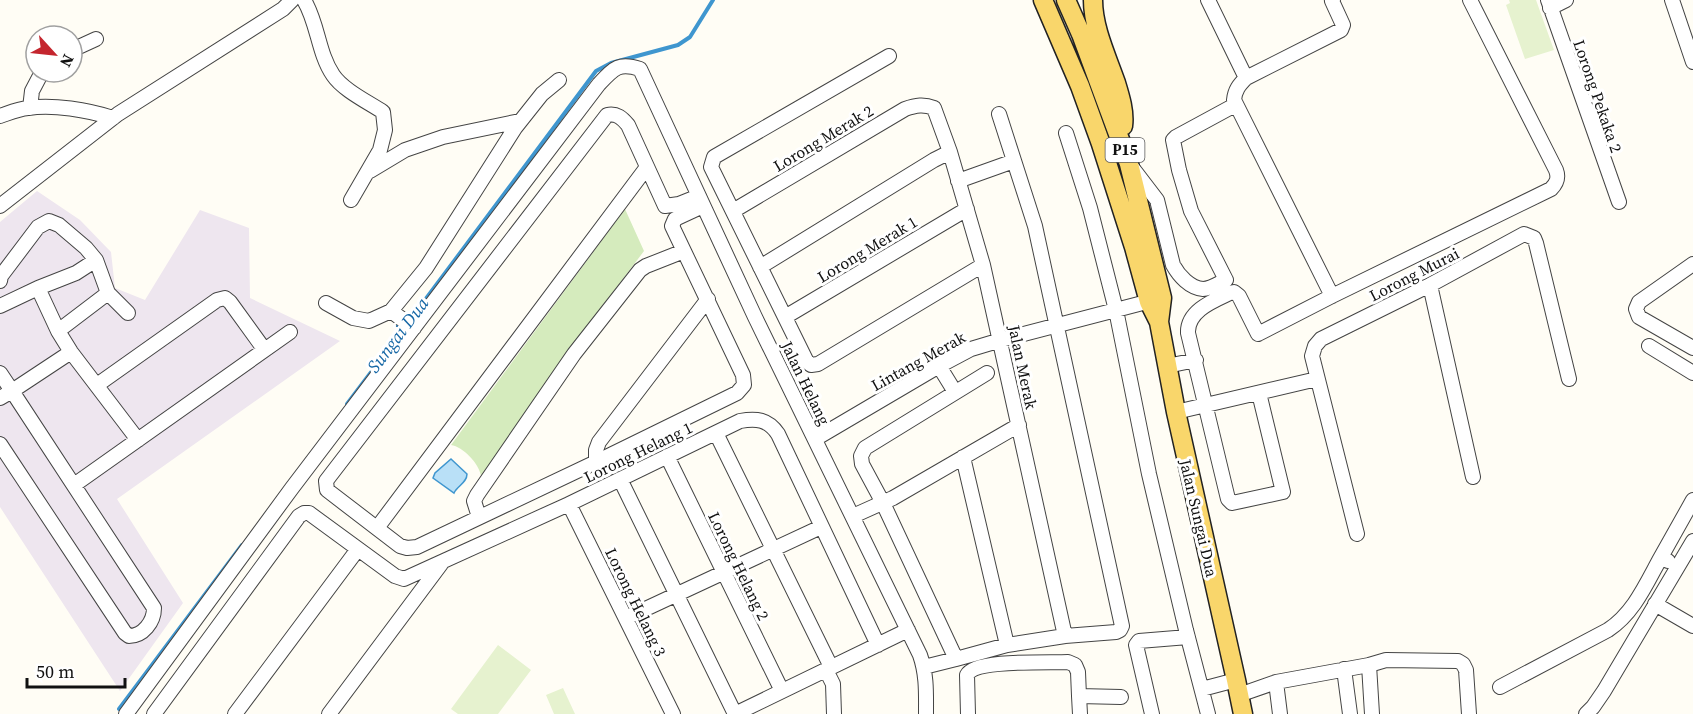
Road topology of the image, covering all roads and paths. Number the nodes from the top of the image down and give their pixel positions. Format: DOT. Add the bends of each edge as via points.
graph roads {
  1 [pos="292,0"];
  2 [pos="304,0"];
  3 [pos="1093,0"];
  4 [pos="1208,0"];
  5 [pos="1333,0"];
  6 [pos="1470,0"];
  7 [pos="1566,0"];
  8 [pos="1672,0"];
  9 [pos="1549,4"];
  10 [pos="1060,6"];
  11 [pos="96,39"];
  12 [pos="84,44"];
  13 [pos="889,56"];
  14 [pos="1693,62"];
  15 [pos="1247,78"];
  16 [pos="559,80"];
  17 [pos="36,84"];
  18 [pos="1255,91"];
  19 [pos="1235,105"];
  20 [pos="30,108"];
  21 [pos="934,108"];
  22 [pos="999,114"];
  23 [pos="0,116"];
  24 [pos="113,118"];
  25 [pos="520,121"];
  26 [pos="1066,132"];
  27 [pos="1121,139"];
  28 [pos="950,152"];
  29 [pos="1014,161"];
  30 [pos="1129,164"];
  31 [pos="647,167"];
  32 [pos="366,174"];
  33 [pos="958,181"];
  34 [pos="351,200"];
  35 [pos="701,201"];
  36 [pos="1618,202"];
  37 [pos="0,206"];
  38 [pos="967,209"];
  39 [pos="733,211"];
  40 [pos="684,251"];
  41 [pos="96,260"];
  42 [pos="1693,264"];
  43 [pos="983,265"];
  44 [pos="760,267"];
  45 [pos="0,281"];
  46 [pos="1430,285"];
  47 [pos="38,288"];
  48 [pos="108,293"];
  49 [pos="1332,296"];
  50 [pos="708,299"];
  51 [pos="1156,300"];
  52 [pos="326,303"];
  53 [pos="0,306"];
  54 [pos="1116,310"];
  55 [pos="128,313"];
  56 [pos="396,315"];
  57 [pos="785,317"];
  58 [pos="1056,325"];
  59 [pos="414,327"];
  60 [pos="58,331"];
  61 [pos="290,332"];
  62 [pos="1001,340"];
  63 [pos="1649,346"];
  64 [pos="1693,348"];
  65 [pos="264,349"];
  66 [pos="71,352"];
  67 [pos="1196,360"];
  68 [pos="939,366"];
  69 [pos="1167,366"];
  70 [pos="0,373"];
  71 [pos="1693,373"];
  72 [pos="987,374"];
  73 [pos="1317,379"];
  74 [pos="1569,379"];
  75 [pos="97,386"];
  76 [pos="955,392"];
  77 [pos="1259,393"];
  78 [pos="6,394"];
  79 [pos="1206,405"];
  80 [pos="1176,412"];
  81 [pos="1019,425"];
  82 [pos="716,433"];
  83 [pos="815,439"];
  84 [pos="138,440"];
  85 [pos="0,444"];
  86 [pos="667,456"];
  87 [pos="963,457"];
  88 [pos="596,462"];
  89 [pos="1473,477"];
  90 [pos="620,479"];
  91 [pos="74,485"];
  92 [pos="1693,500"];
  93 [pos="883,503"];
  94 [pos="569,504"];
  95 [pos="853,516"];
  96 [pos="480,517"];
  97 [pos="821,527"];
  98 [pos="377,528"];
  99 [pos="1357,534"];
  100 [pos="1693,541"];
  101 [pos="358,549"];
  102 [pos="773,549"];
  103 [pos="1661,557"];
  104 [pos="443,562"];
  105 [pos="1677,567"];
  106 [pos="723,572"];
  107 [pos="676,595"];
  108 [pos="1655,604"];
  109 [pos="626,618"];
  110 [pos="1693,626"];
  111 [pos="908,630"];
  112 [pos="1065,636"];
  113 [pos="1188,636"];
  114 [pos="878,645"];
  115 [pos="1006,645"];
  116 [pos="956,659"];
  117 [pos="1369,665"];
  118 [pos="924,667"];
  119 [pos="829,669"];
  120 [pos="1344,669"];
  121 [pos="1276,682"];
  122 [pos="1370,686"];
  123 [pos="1238,687"];
  124 [pos="1500,687"];
  125 [pos="1202,689"];
  126 [pos="782,691"];
  127 [pos="1347,691"];
  128 [pos="1079,696"];
  129 [pos="1121,697"];
  130 [pos="126,714"];
  131 [pos="154,714"];
  132 [pos="235,714"];
  133 [pos="329,714"];
  134 [pos="673,714"];
  135 [pos="735,714"];
  136 [pos="834,714"];
  137 [pos="926,714"];
  138 [pos="968,714"];
  139 [pos="1080,714"];
  140 [pos="1152,714"];
  141 [pos="1208,714"];
  142 [pos="1243,714"];
  143 [pos="1280,714"];
  144 [pos="1350,714"];
  145 [pos="1372,714"];
  146 [pos="1469,714"];
  147 [pos="1586,714"];
  1 -- 24 [label="street"];
  2 -- 32 [label="street" via="334,76 383,112 385,130 380,150"];
  3 -- 27 [label="main road" via="1094,16 1124,118"];
  4 -- 15 [label="street"];
  5 -- 15 [label="street" via="1343,25 1341,30"];
  6 -- 49 [label="street" via="1556,170 1556,184 1350,282"];
  7 -- 9 [label="street"];
  8 -- 14 [label="street"];
  9 -- 36 [label="street, Lorong Pekaka 2"];
  10 -- 27 [label="main road, Jalan Sungai Dua / P15" via="1081,34"];
  10 -- 51 [label="main road, Jalan Sungai Dua / P15" via="1080,86"];
  11 -- 12 [label="street"];
  13 -- 39 [label="street" via="714,157 711,167"];
  15 -- 18 [label="street"];
  15 -- 19 [label="street" via="1234,94"];
  16 -- 25 [label="street"];
  17 -- 20 [label="street"];
  19 -- 30 [label="street" via="1173,140 1191,211 1226,280 1202,289 1178,275 1157,200"];
  19 -- 49 [label="street"];
  20 -- 23 [label="street"];
  20 -- 24 [label="street" via="60,108"];
  21 -- 28 [label="street, Jalan Merak"];
  21 -- 39 [label="street, Lorong Merak 2" via="919,105 906,109"];
  22 -- 29 [label="street"];
  24 -- 37 [label="street"];
  25 -- 32 [label="street" via="405,150"];
  25 -- 56 [label="street"];
  26 -- 54 [label="street"];
  27 -- 30 [label="main road, Jalan Sungai Dua / P15"];
  28 -- 33 [label="street, Jalan Merak"];
  28 -- 44 [label="street"];
  29 -- 33 [label="street"];
  29 -- 58 [label="street" via="1035,226"];
  30 -- 51 [label="main road, Jalan Sungai Dua / P15"];
  31 -- 35 [label="street" via="665,206"];
  31 -- 98 [label="street"];
  31 -- 98 [label="street" via="623,119 612,114 604,118 326,482 327,490"];
  32 -- 34 [label="street"];
  33 -- 38 [label="street, Jalan Merak"];
  35 -- 40 [label="street" via="672,222"];
  35 -- 59 [label="street, Jalan Helang" via="640,69 618,67 599,84"];
  35 -- 83 [label="street, Jalan Helang"];
  38 -- 43 [label="street, Jalan Merak"];
  38 -- 57 [label="street, Lorong Merak 1"];
  39 -- 44 [label="street"];
  40 -- 50 [label="street"];
  40 -- 96 [label="street" via="640,270 574,354 477,495 474,501"];
  41 -- 45 [label="street" via="59,225 49,221 38,227"];
  41 -- 47 [label="street" via="76,273"];
  41 -- 48 [label="street"];
  42 -- 64 [label="street" via="1639,302 1636,309 1639,316"];
  43 -- 57 [label="street" via="818,364 807,362"];
  43 -- 62 [label="street, Jalan Merak"];
  44 -- 57 [label="street"];
  46 -- 73 [label="street, Lorong Murai" via="1321,339 1312,356"];
  46 -- 74 [label="street, Lorong Murai" via="1524,234 1534,238"];
  46 -- 89 [label="street"];
  47 -- 53 [label="street"];
  47 -- 60 [label="street"];
  48 -- 55 [label="street"];
  48 -- 60 [label="street"];
  49 -- 67 [label="street" via="1258,334 1239,296 1230,293 1197,311 1191,319 1188,333"];
  50 -- 88 [label="street" via="598,442"];
  50 -- 88 [label="street" via="743,375 741,390"];
  51 -- 54 [label="street, Lintang Merak"];
  51 -- 69 [label="main road, Jalan Sungai Dua / P15"];
  52 -- 56 [label="street" via="353,318 369,321"];
  54 -- 58 [label="street, Lintang Merak"];
  54 -- 113 [label="street" via="1149,474"];
  56 -- 59 [label="street"];
  58 -- 62 [label="street, Lintang Merak"];
  58 -- 112 [label="street" via="1122,626 1116,632"];
  59 -- 130 [label="street"];
  60 -- 66 [label="street"];
  61 -- 65 [label="street"];
  62 -- 68 [label="street, Lintang Merak" via="971,349"];
  62 -- 81 [label="street, Jalan Merak"];
  63 -- 71 [label="street"];
  65 -- 75 [label="street" via="225,298"];
  65 -- 84 [label="street"];
  66 -- 75 [label="street"];
  66 -- 78 [label="street"];
  67 -- 69 [label="street"];
  67 -- 79 [label="street"];
  68 -- 76 [label="street"];
  68 -- 83 [label="street, Lintang Merak"];
  69 -- 80 [label="main road, Jalan Sungai Dua / P15"];
  70 -- 78 [label="street"];
  72 -- 76 [label="street"];
  73 -- 77 [label="street"];
  73 -- 99 [label="street"];
  75 -- 84 [label="street"];
  76 -- 93 [label="street" via="863,452 862,464"];
  77 -- 79 [label="street"];
  77 -- 79 [label="street" via="1283,492 1230,502"];
  78 -- 91 [label="street"];
  79 -- 80 [label="street"];
  80 -- 123 [label="main road, Jalan Sungai Dua / P15"];
  81 -- 87 [label="street"];
  81 -- 112 [label="street, Jalan Merak"];
  82 -- 86 [label="street, Lorong Helang 1"];
  82 -- 97 [label="street, Lorong Helang 1" via="751,419 774,428"];
  82 -- 102 [label="street"];
  83 -- 95 [label="street, Jalan Helang"];
  84 -- 91 [label="street"];
  85 -- 91 [label="street" via="125,633 138,635 151,622 154,608"];
  86 -- 90 [label="street, Lorong Helang 1"];
  86 -- 106 [label="street, Lorong Helang 2"];
  87 -- 93 [label="street"];
  87 -- 115 [label="street"];
  88 -- 96 [label="street"];
  90 -- 94 [label="street, Lorong Helang 1"];
  90 -- 107 [label="street"];
  92 -- 103 [label="street"];
  93 -- 95 [label="street"];
  93 -- 116 [label="street"];
  94 -- 104 [label="street, Lorong Helang 1"];
  94 -- 109 [label="street, Lorong Helang 3"];
  95 -- 111 [label="street, Jalan Helang"];
  96 -- 98 [label="street" via="417,547 400,546"];
  97 -- 102 [label="street"];
  97 -- 114 [label="street, Lorong Helang 1"];
  100 -- 105 [label="street"];
  101 -- 104 [label="street, Lorong Helang 1" via="404,579"];
  101 -- 131 [label="street, Lorong Helang 1" via="309,513 299,516"];
  101 -- 132 [label="street"];
  102 -- 106 [label="street"];
  102 -- 119 [label="street"];
  103 -- 105 [label="street"];
  103 -- 124 [label="street" via="1636,602 1618,624"];
  104 -- 133 [label="street"];
  105 -- 108 [label="street"];
  106 -- 107 [label="street"];
  106 -- 126 [label="street, Lorong Helang 2"];
  107 -- 109 [label="street"];
  107 -- 135 [label="street"];
  108 -- 110 [label="street"];
  108 -- 147 [label="street" via="1604,691"];
  109 -- 134 [label="street, Lorong Helang 3"];
  111 -- 114 [label="street"];
  111 -- 118 [label="street, Jalan Helang"];
  112 -- 115 [label="street"];
  113 -- 125 [label="street"];
  113 -- 140 [label="street" via="1137,642"];
  114 -- 119 [label="street"];
  115 -- 116 [label="street"];
  116 -- 118 [label="street"];
  117 -- 120 [label="street"];
  117 -- 122 [label="street"];
  117 -- 146 [label="street" via="1386,660 1458,661 1466,670"];
  118 -- 137 [label="street, Jalan Helang"];
  119 -- 126 [label="street"];
  119 -- 136 [label="street"];
  120 -- 121 [label="street"];
  120 -- 127 [label="street"];
  121 -- 123 [label="street"];
  121 -- 143 [label="street"];
  122 -- 127 [label="street"];
  122 -- 145 [label="street"];
  123 -- 125 [label="street"];
  123 -- 142 [label="main road, Jalan Sungai Dua / P15"];
  125 -- 141 [label="street"];
  126 -- 135 [label="street"];
  127 -- 144 [label="street"];
  128 -- 129 [label="street"];
  128 -- 138 [label="street" via="1078,672 1068,662 990,664 971,669 967,675"];
  128 -- 139 [label="street"];
}
